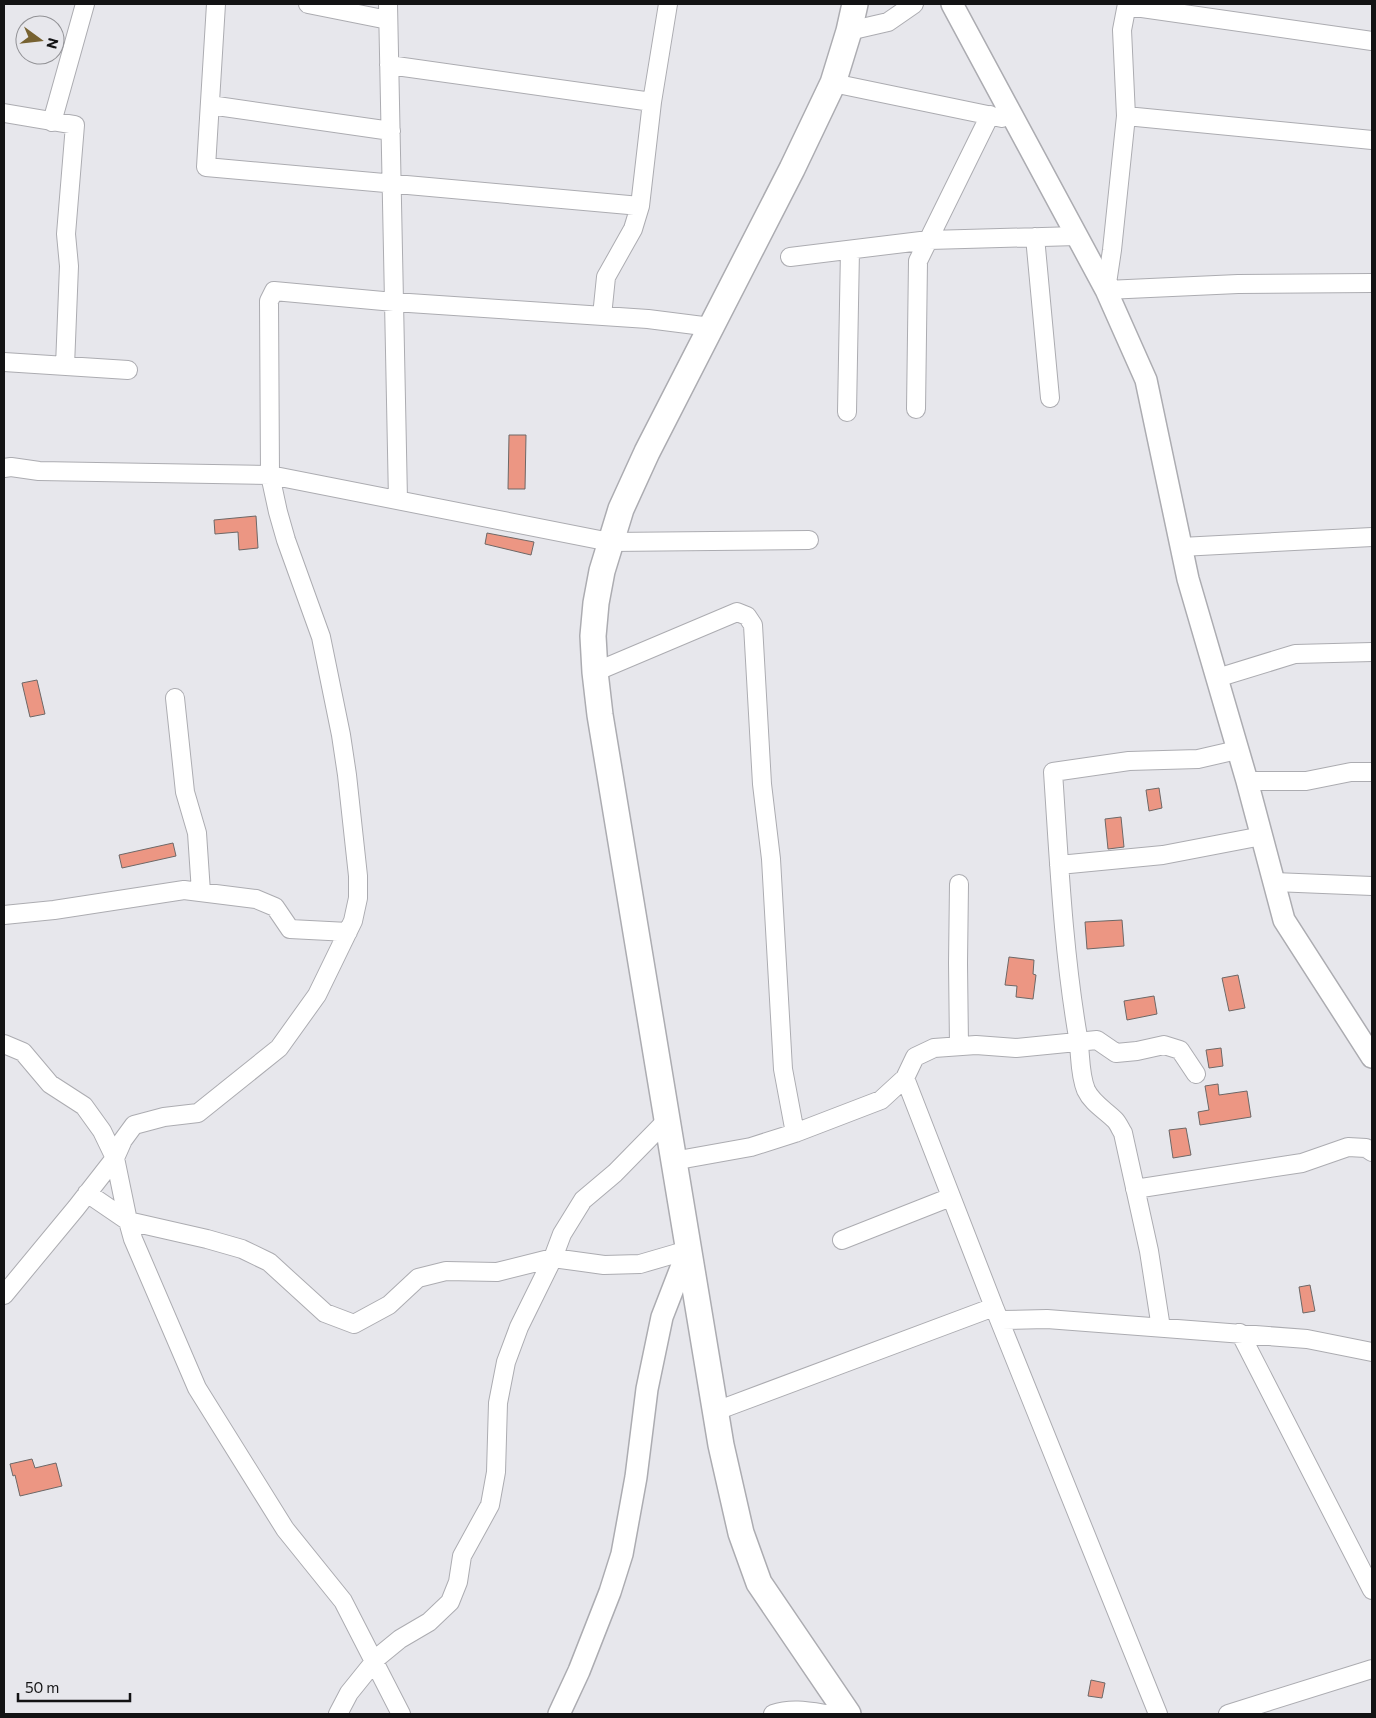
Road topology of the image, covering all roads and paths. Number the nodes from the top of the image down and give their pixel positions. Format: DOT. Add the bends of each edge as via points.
graph roads {
  1 [pos="85,4"];
  2 [pos="216,4"];
  3 [pos="308,4"];
  4 [pos="668,4"];
  5 [pos="855,4"];
  6 [pos="914,4"];
  7 [pos="952,4"];
  8 [pos="1128,5"];
  9 [pos="388,12"];
  10 [pos="850,32"];
  11 [pos="1372,41"];
  12 [pos="389,65"];
  13 [pos="833,83"];
  14 [pos="652,102"];
  15 [pos="210,105"];
  16 [pos="4,113"];
  17 [pos="990,115"];
  18 [pos="1126,116"];
  19 [pos="1014,120"];
  20 [pos="52,122"];
  21 [pos="391,131"];
  22 [pos="1372,140"];
  23 [pos="392,183"];
  24 [pos="640,206"];
  25 [pos="1077,236"];
  26 [pos="1035,237"];
  27 [pos="928,240"];
  28 [pos="850,250"];
  29 [pos="790,258"];
  30 [pos="1372,283"];
  31 [pos="1106,290"];
  32 [pos="394,302"];
  33 [pos="602,316"];
  34 [pos="711,327"];
  35 [pos="4,362"];
  36 [pos="65,366"];
  37 [pos="128,370"];
  38 [pos="1050,398"];
  39 [pos="916,408"];
  40 [pos="847,412"];
  41 [pos="4,468"];
  42 [pos="270,475"];
  43 [pos="398,500"];
  44 [pos="1372,537"];
  45 [pos="809,540"];
  46 [pos="610,542"];
  47 [pos="1181,547"];
  48 [pos="1372,652"];
  49 [pos="594,672"];
  50 [pos="1217,678"];
  51 [pos="175,698"];
  52 [pos="1237,750"];
  53 [pos="1372,772"];
  54 [pos="1247,782"];
  55 [pos="1262,836"];
  56 [pos="1059,866"];
  57 [pos="1274,882"];
  58 [pos="959,884"];
  59 [pos="1372,886"];
  60 [pos="201,892"];
  61 [pos="4,915"];
  62 [pos="348,932"];
  63 [pos="1079,1042"];
  64 [pos="4,1044"];
  65 [pos="960,1046"];
  66 [pos="1372,1058"];
  67 [pos="1196,1074"];
  68 [pos="905,1078"];
  69 [pos="666,1121"];
  70 [pos="795,1133"];
  71 [pos="1372,1152"];
  72 [pos="115,1158"];
  73 [pos="673,1161"];
  74 [pos="1135,1189"];
  75 [pos="87,1193"];
  76 [pos="951,1197"];
  77 [pos="128,1221"];
  78 [pos="842,1240"];
  79 [pos="688,1250"];
  80 [pos="553,1258"];
  81 [pos="4,1295"];
  82 [pos="997,1313"];
  83 [pos="1161,1328"];
  84 [pos="1240,1334"];
  85 [pos="1372,1352"];
  86 [pos="716,1411"];
  87 [pos="1372,1590"];
  88 [pos="373,1663"];
  89 [pos="1372,1669"];
  90 [pos="338,1714"];
  91 [pos="401,1714"];
  92 [pos="560,1714"];
  93 [pos="773,1714"];
  94 [pos="826,1714"];
  95 [pos="848,1714"];
  96 [pos="1158,1714"];
  97 [pos="1232,1714"];
  1 -- 20 [label="street"];
  2 -- 15 [label="street"];
  3 -- 9 [label="street"];
  4 -- 14 [label="street"];
  5 -- 10 [label="main road"];
  6 -- 10 [label="street" via="888,22"];
  7 -- 19 [label="street"];
  8 -- 11 [label="street"];
  8 -- 18 [label="street" via="1122,30"];
  9 -- 12 [label="street"];
  10 -- 13 [label="main road"];
  12 -- 14 [label="street"];
  12 -- 21 [label="street"];
  13 -- 17 [label="street"];
  13 -- 34 [label="main road"];
  14 -- 24 [label="street"];
  15 -- 21 [label="street"];
  15 -- 23 [label="street" via="206,167"];
  16 -- 20 [label="street"];
  17 -- 19 [label="street"];
  17 -- 27 [label="street"];
  18 -- 22 [label="street"];
  18 -- 31 [label="street"];
  19 -- 25 [label="street"];
  20 -- 36 [label="street" via="75,126 66,234"];
  21 -- 23 [label="street"];
  23 -- 24 [label="street"];
  23 -- 32 [label="street"];
  24 -- 33 [label="street" via="633,229 606,277"];
  25 -- 26 [label="street"];
  25 -- 31 [label="street"];
  26 -- 27 [label="street"];
  26 -- 38 [label="street"];
  27 -- 28 [label="street"];
  27 -- 39 [label="street" via="918,261"];
  28 -- 29 [label="street"];
  28 -- 40 [label="street"];
  30 -- 31 [label="street" via="1219,284"];
  31 -- 47 [label="street" via="1146,380"];
  32 -- 33 [label="street"];
  32 -- 42 [label="street" via="274,291 269,301"];
  32 -- 43 [label="street"];
  33 -- 34 [label="street"];
  34 -- 46 [label="main road" via="647,452"];
  35 -- 36 [label="street"];
  36 -- 37 [label="street"];
  41 -- 42 [label="street"];
  42 -- 43 [label="street"];
  42 -- 62 [label="street" via="284,530 321,637 348,775 358,876 354,921"];
  43 -- 46 [label="street"];
  44 -- 47 [label="street"];
  45 -- 46 [label="street"];
  46 -- 49 [label="main road" via="596,603"];
  47 -- 50 [label="street"];
  48 -- 50 [label="street" via="1295,654"];
  49 -- 69 [label="main road"];
  49 -- 70 [label="street" via="737,612 747,616 753,625 783,1069"];
  50 -- 52 [label="street"];
  51 -- 60 [label="street" via="185,792 197,833"];
  52 -- 54 [label="street"];
  52 -- 56 [label="street" via="1198,759 1129,761 1053,772"];
  53 -- 54 [label="street" via="1351,772 1306,781"];
  54 -- 55 [label="street"];
  55 -- 56 [label="street" via="1163,855"];
  55 -- 57 [label="street"];
  56 -- 63 [label="street" via="1070,993"];
  57 -- 59 [label="street"];
  57 -- 66 [label="street" via="1284,920"];
  58 -- 65 [label="street"];
  60 -- 61 [label="street" via="184,890"];
  60 -- 62 [label="street" via="256,899 275,907 290,929"];
  62 -- 72 [label="street" via="317,995 278,1048 198,1113 134,1125"];
  63 -- 65 [label="street" via="1016,1048"];
  63 -- 67 [label="street" via="1097,1040 1116,1053 1164,1045 1180,1050"];
  63 -- 74 [label="street" via="1081,1076 1087,1092 1116,1121 1123,1133"];
  64 -- 72 [label="street" via="22,1052 50,1084 84,1106"];
  65 -- 68 [label="street" via="934,1048 915,1057"];
  68 -- 70 [label="street" via="882,1100"];
  68 -- 76 [label="street"];
  69 -- 73 [label="main road"];
  69 -- 80 [label="street" via="615,1173 583,1200 562,1234"];
  70 -- 73 [label="street" via="751,1147"];
  71 -- 74 [label="street" via="1366,1148 1348,1147 1302,1163"];
  72 -- 75 [label="street"];
  72 -- 77 [label="street"];
  73 -- 79 [label="main road"];
  74 -- 83 [label="street"];
  75 -- 77 [label="street"];
  75 -- 81 [label="street"];
  76 -- 78 [label="street"];
  76 -- 82 [label="street"];
  77 -- 80 [label="street" via="242,1249 269,1262 325,1313 354,1324 389,1305 418,1278 446,1271 497,1272"];
  77 -- 88 [label="street" via="197,1388 285,1529 343,1601"];
  79 -- 80 [label="street" via="640,1264 604,1265"];
  79 -- 86 [label="main road"];
  79 -- 92 [label="street" via="662,1317 646,1388 636,1477 622,1554 580,1671"];
  80 -- 88 [label="street" via="506,1362 498,1403 496,1472 490,1505 462,1556 458,1582 450,1602 429,1622 400,1639"];
  82 -- 83 [label="street"];
  82 -- 86 [label="street"];
  82 -- 96 [label="street"];
  83 -- 84 [label="street"];
  84 -- 85 [label="street" via="1307,1339"];
  84 -- 87 [label="street"];
  86 -- 95 [label="main road" via="741,1533 760,1583"];
  88 -- 90 [label="street" via="348,1693"];
  88 -- 91 [label="street"];
  89 -- 97 [label="street"];
  93 -- 94 [label="street" via="786,1710"];
}
